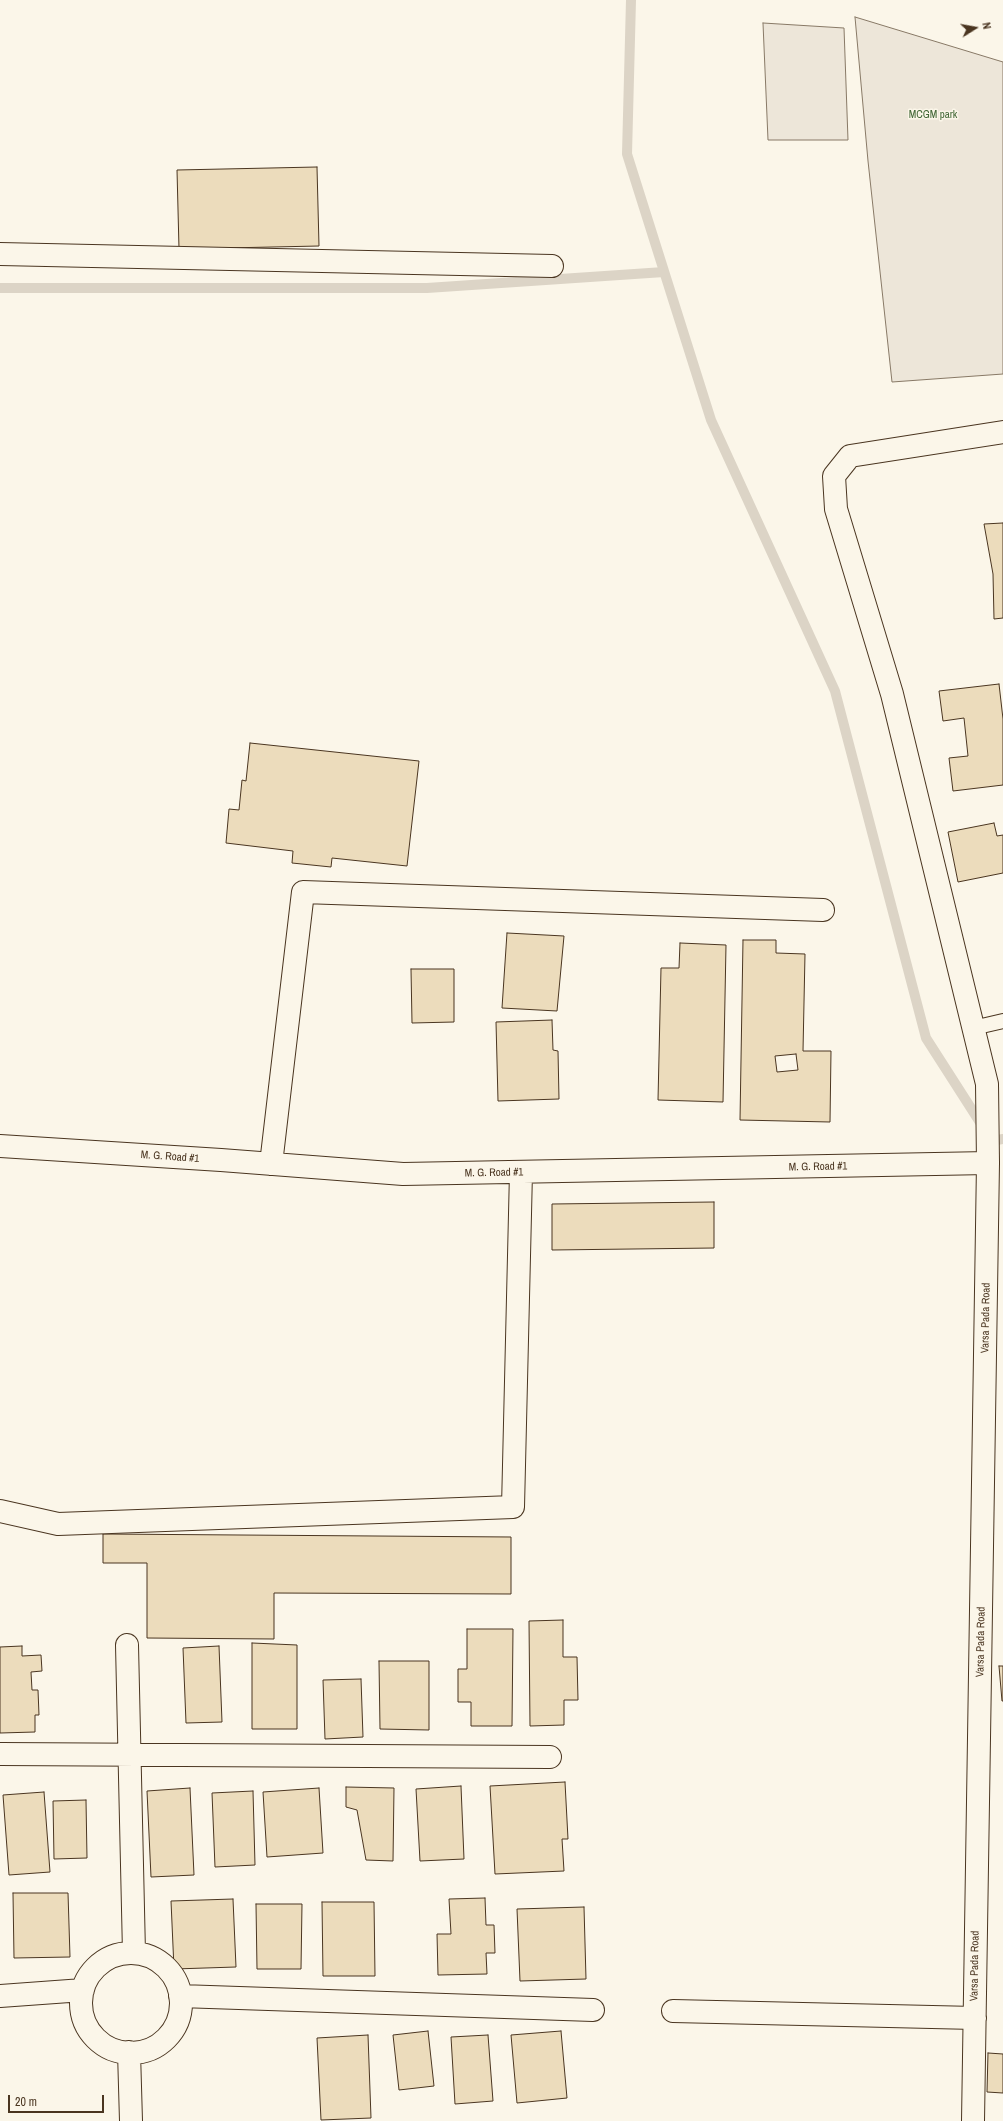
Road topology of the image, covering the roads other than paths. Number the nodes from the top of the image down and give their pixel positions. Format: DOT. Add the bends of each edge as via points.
graph roads {
  1 [pos="0,254"];
  2 [pos="552,266"];
  3 [pos="1003,432"];
  4 [pos="823,910"];
  5 [pos="1003,1021"];
  6 [pos="973,1028"];
  7 [pos="0,1146"];
  8 [pos="988,1163"];
  9 [pos="271,1164"];
  10 [pos="521,1172"];
  11 [pos="0,1511"];
  12 [pos="127,1645"];
  13 [pos="0,1754"];
  14 [pos="128,1755"];
  15 [pos="550,1757"];
  16 [pos="134,1953"];
  17 [pos="82,1990"];
  18 [pos="0,1996"];
  19 [pos="180,1996"];
  20 [pos="593,2010"];
  21 [pos="673,2011"];
  22 [pos="974,2018"];
  23 [pos="129,2052"];
  24 [pos="131,2121"];
  25 [pos="973,2121"];
  1 -- 2 [label="street"];
  3 -- 6 [label="street, Varsa Pada Road" via="850,456 834,476 836,509 892,694"];
  4 -- 9 [label="street" via="303,892"];
  5 -- 6 [label="lane"];
  6 -- 8 [label="street, Varsa Pada Road" via="987,1084"];
  7 -- 9 [label="street, M. G. Road #1"];
  8 -- 10 [label="street, M. G. Road #1"];
  8 -- 22 [label="street, Varsa Pada Road"];
  9 -- 10 [label="street, M. G. Road #1" via="403,1174"];
  10 -- 11 [label="street" via="513,1507 58,1524"];
  12 -- 14 [label="street"];
  13 -- 14 [label="street"];
  14 -- 15 [label="street"];
  14 -- 16 [label="street"];
  16 -- 17 [label="street" via="117,1954 101,1962 89,1975"];
  16 -- 19 [label="street" via="150,1957 165,1966 175,1980"];
  17 -- 18 [label="street"];
  17 -- 23 [label="street" via="82,2008 86,2023 94,2036 106,2046 120,2052"];
  19 -- 20 [label="street"];
  19 -- 23 [label="street" via="180,2013 174,2028 164,2040 151,2048"];
  21 -- 22 [label="street"];
  22 -- 25 [label="street, Varsa Pada Road"];
  23 -- 24 [label="street"];
}
